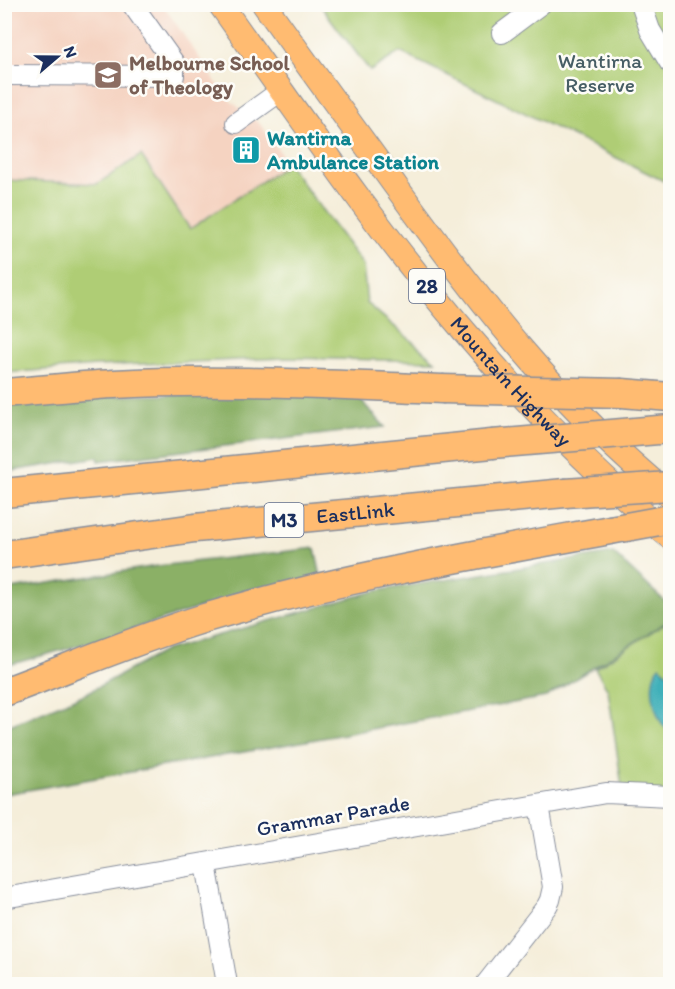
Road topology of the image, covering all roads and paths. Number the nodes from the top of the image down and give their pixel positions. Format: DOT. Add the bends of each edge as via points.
graph roads {
  1 [pos="132,4"];
  2 [pos="220,4"];
  3 [pos="264,4"];
  4 [pos="541,4"];
  5 [pos="640,4"];
  6 [pos="501,33"];
  7 [pos="670,63"];
  8 [pos="4,75"];
  9 [pos="282,90"];
  10 [pos="236,123"];
  11 [pos="4,393"];
  12 [pos="670,397"];
  13 [pos="670,429"];
  14 [pos="670,486"];
  15 [pos="4,493"];
  16 [pos="670,496"];
  17 [pos="670,519"];
  18 [pos="670,537"];
  19 [pos="4,555"];
  20 [pos="4,692"];
  21 [pos="670,796"];
  22 [pos="539,805"];
  23 [pos="206,864"];
  24 [pos="4,898"];
  25 [pos="227,984"];
  26 [pos="486,984"];
  1 -- 8 [label="street" via="174,63 174,76"];
  2 -- 9 [label="main road, Mountain Highway / 28"];
  3 -- 16 [label="main road, Mountain Highway / 28" via="497,321 575,410"];
  4 -- 6 [label="street"];
  5 -- 7 [label="street"];
  9 -- 10 [label="street"];
  9 -- 18 [label="main road, Mountain Highway / 28" via="464,331 551,428"];
  11 -- 12 [label="highway, bridge" via="186,382"];
  13 -- 15 [label="highway, bridge"];
  14 -- 19 [label="highway, EastLink / M3, bridge" via="195,528"];
  17 -- 20 [label="highway, bridge" via="395,570 292,594 160,633"];
  21 -- 22 [label="street, Grammar Parade" via="606,793"];
  22 -- 23 [label="street, Grammar Parade"];
  22 -- 26 [label="street" via="552,894 547,906"];
  23 -- 24 [label="street, Grammar Parade"];
  23 -- 25 [label="street"];
}
